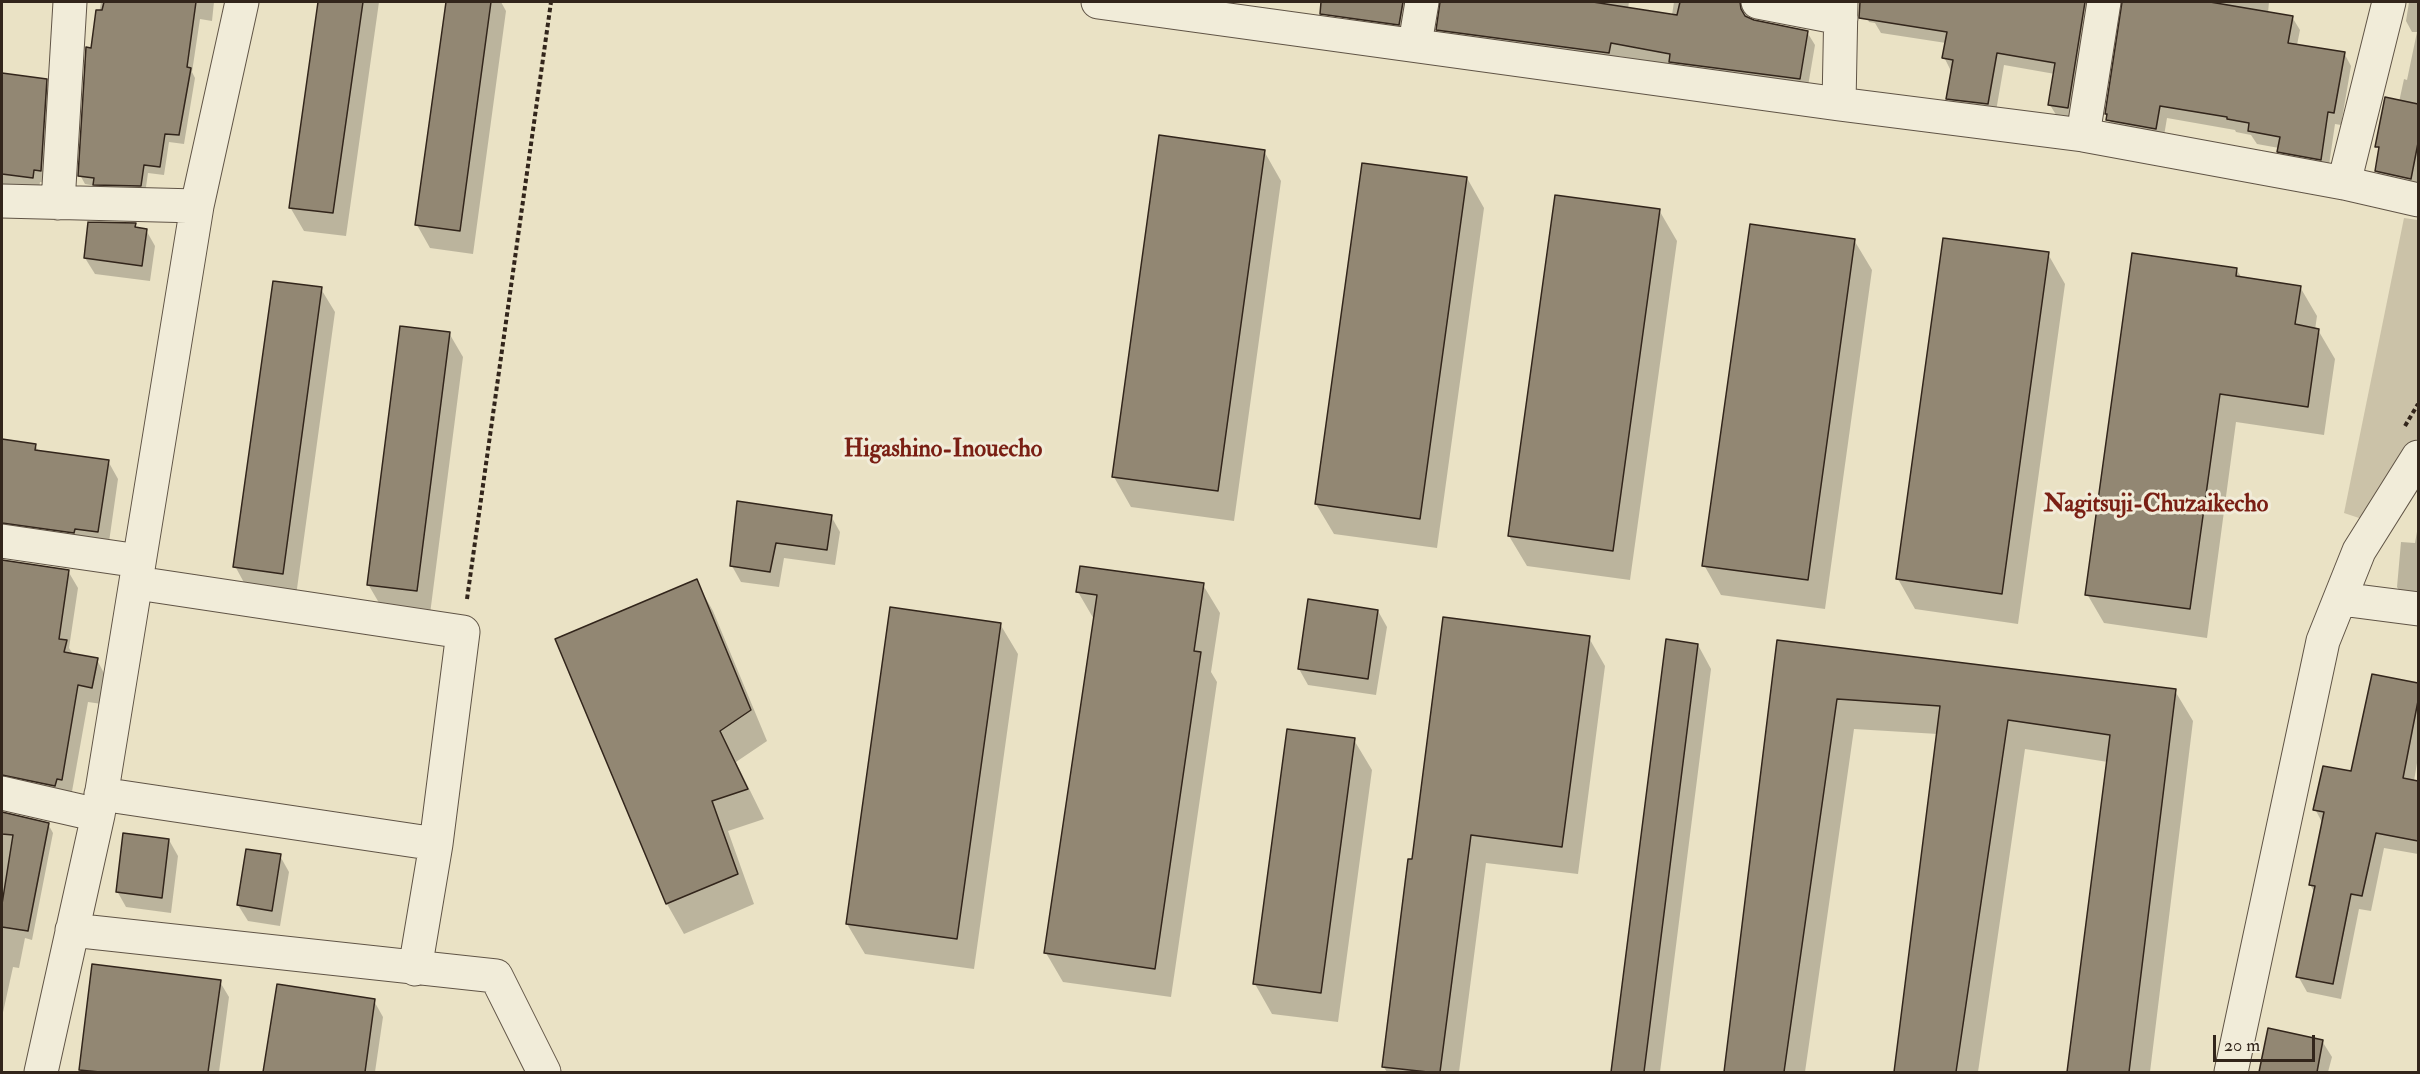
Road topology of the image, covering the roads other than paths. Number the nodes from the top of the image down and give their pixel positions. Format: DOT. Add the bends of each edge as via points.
graph roads {
  1 [pos="70,2"];
  2 [pos="242,2"];
  3 [pos="1098,2"];
  4 [pos="1422,2"];
  5 [pos="1758,2"];
  6 [pos="2104,2"];
  7 [pos="2389,2"];
  8 [pos="1841,10"];
  9 [pos="1415,44"];
  10 [pos="1839,104"];
  11 [pos="2083,135"];
  12 [pos="2344,183"];
  13 [pos="2418,200"];
  14 [pos="2,201"];
  15 [pos="58,203"];
  16 [pos="197,206"];
  17 [pos="2418,457"];
  18 [pos="2,541"];
  19 [pos="138,572"];
  20 [pos="2340,599"];
  21 [pos="2418,609"];
  22 [pos="2,793"];
  23 [pos="99,804"];
  24 [pos="436,844"];
  25 [pos="72,930"];
  26 [pos="415,969"];
  27 [pos="41,1072"];
  28 [pos="544,1072"];
  29 [pos="2231,1072"];
  1 -- 15 [label="street"];
  2 -- 16 [label="street"];
  3 -- 9 [label="street"];
  4 -- 9 [label="street"];
  5 -- 8 [label="street"];
  6 -- 11 [label="street"];
  7 -- 12 [label="street"];
  8 -- 10 [label="street"];
  9 -- 10 [label="street"];
  10 -- 11 [label="street"];
  11 -- 12 [label="street"];
  12 -- 13 [label="street"];
  14 -- 15 [label="street"];
  15 -- 16 [label="street"];
  16 -- 19 [label="street"];
  17 -- 20 [label="street" via="2360,551"];
  18 -- 19 [label="street"];
  19 -- 23 [label="street"];
  19 -- 24 [label="street" via="463,632"];
  20 -- 21 [label="street"];
  20 -- 29 [label="street" via="2323,641"];
  22 -- 23 [label="street"];
  23 -- 24 [label="street"];
  23 -- 25 [label="street"];
  24 -- 26 [label="street"];
  25 -- 26 [label="street"];
  25 -- 27 [label="street"];
  26 -- 28 [label="street" via="496,976"];
}
